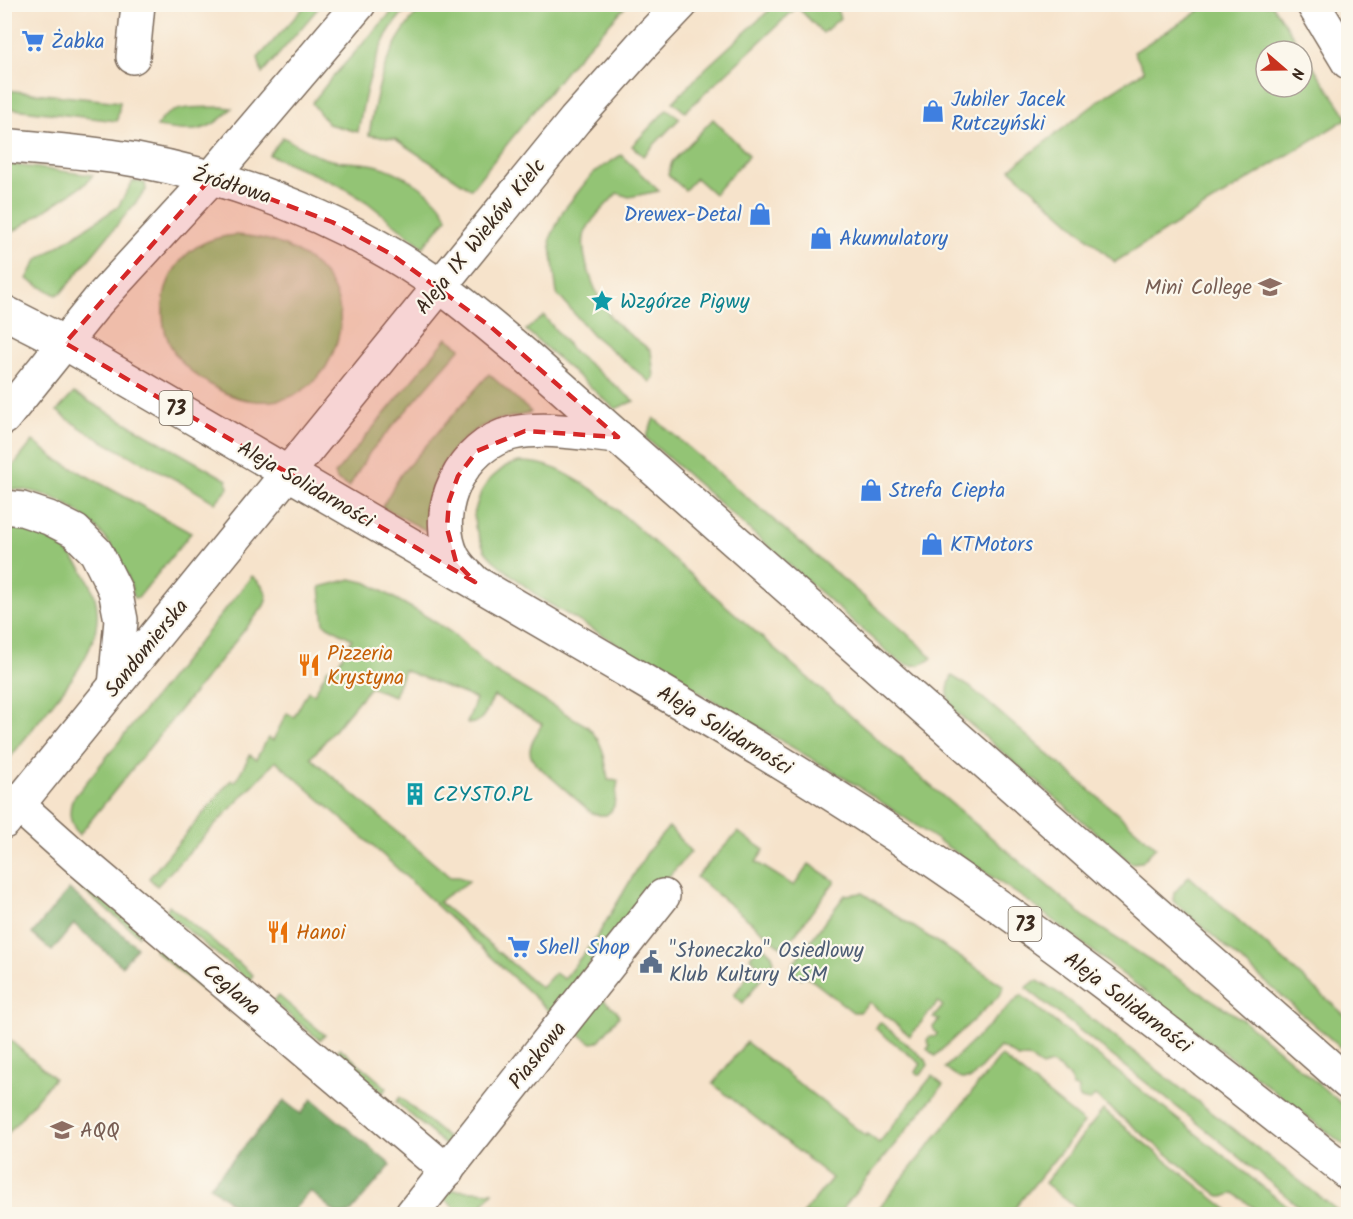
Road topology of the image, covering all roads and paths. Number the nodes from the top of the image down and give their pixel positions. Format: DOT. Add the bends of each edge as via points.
graph roads {
  1 [pos="138,4"];
  2 [pos="359,4"];
  3 [pos="681,4"];
  4 [pos="1313,4"];
  5 [pos="133,57"];
  6 [pos="1348,62"];
  7 [pos="4,145"];
  8 [pos="212,177"];
  9 [pos="439,285"];
  10 [pos="4,312"];
  11 [pos="65,343"];
  12 [pos="4,418"];
  13 [pos="618,437"];
  14 [pos="287,473"];
  15 [pos="4,507"];
  16 [pos="475,582"];
  17 [pos="115,686"];
  18 [pos="11,814"];
  19 [pos="663,896"];
  20 [pos="1348,1083"];
  21 [pos="447,1171"];
  22 [pos="1348,1173"];
  23 [pos="412,1215"];
  1 -- 5 [label="main road"];
  2 -- 8 [label="main road"];
  3 -- 9 [label="main road, Aleja IX Wieków Kielc" via="575,120"];
  4 -- 6 [label="main road"];
  7 -- 8 [label="main road, Źródłowa" via="133,160"];
  8 -- 9 [label="main road, Źródłowa" via="282,200 332,222"];
  8 -- 11 [label="main road" via="98,301"];
  9 -- 13 [label="main road"];
  9 -- 14 [label="main road, Aleja IX Wieków Kielc"];
  10 -- 11 [label="main road, 73"];
  11 -- 12 [label="main road"];
  11 -- 14 [label="main road, Aleja Solidarności / 73"];
  13 -- 16 [label="main road" via="525,431 493,440 477,451 452,488 447,512 453,556"];
  13 -- 20 [label="main road"];
  14 -- 16 [label="main road, Aleja Solidarności / 73"];
  14 -- 17 [label="main road, Sandomierska"];
  15 -- 17 [label="main road" via="49,518 75,531 96,552 115,590 121,620"];
  16 -- 22 [label="main road, Aleja Solidarności / 73" via="891,832 1038,934"];
  17 -- 18 [label="main road, Sandomierska"];
  18 -- 21 [label="main road, Ceglana" via="82,862"];
  19 -- 21 [label="main road, Piaskowa"];
  21 -- 23 [label="main road, Piaskowa"];
}
